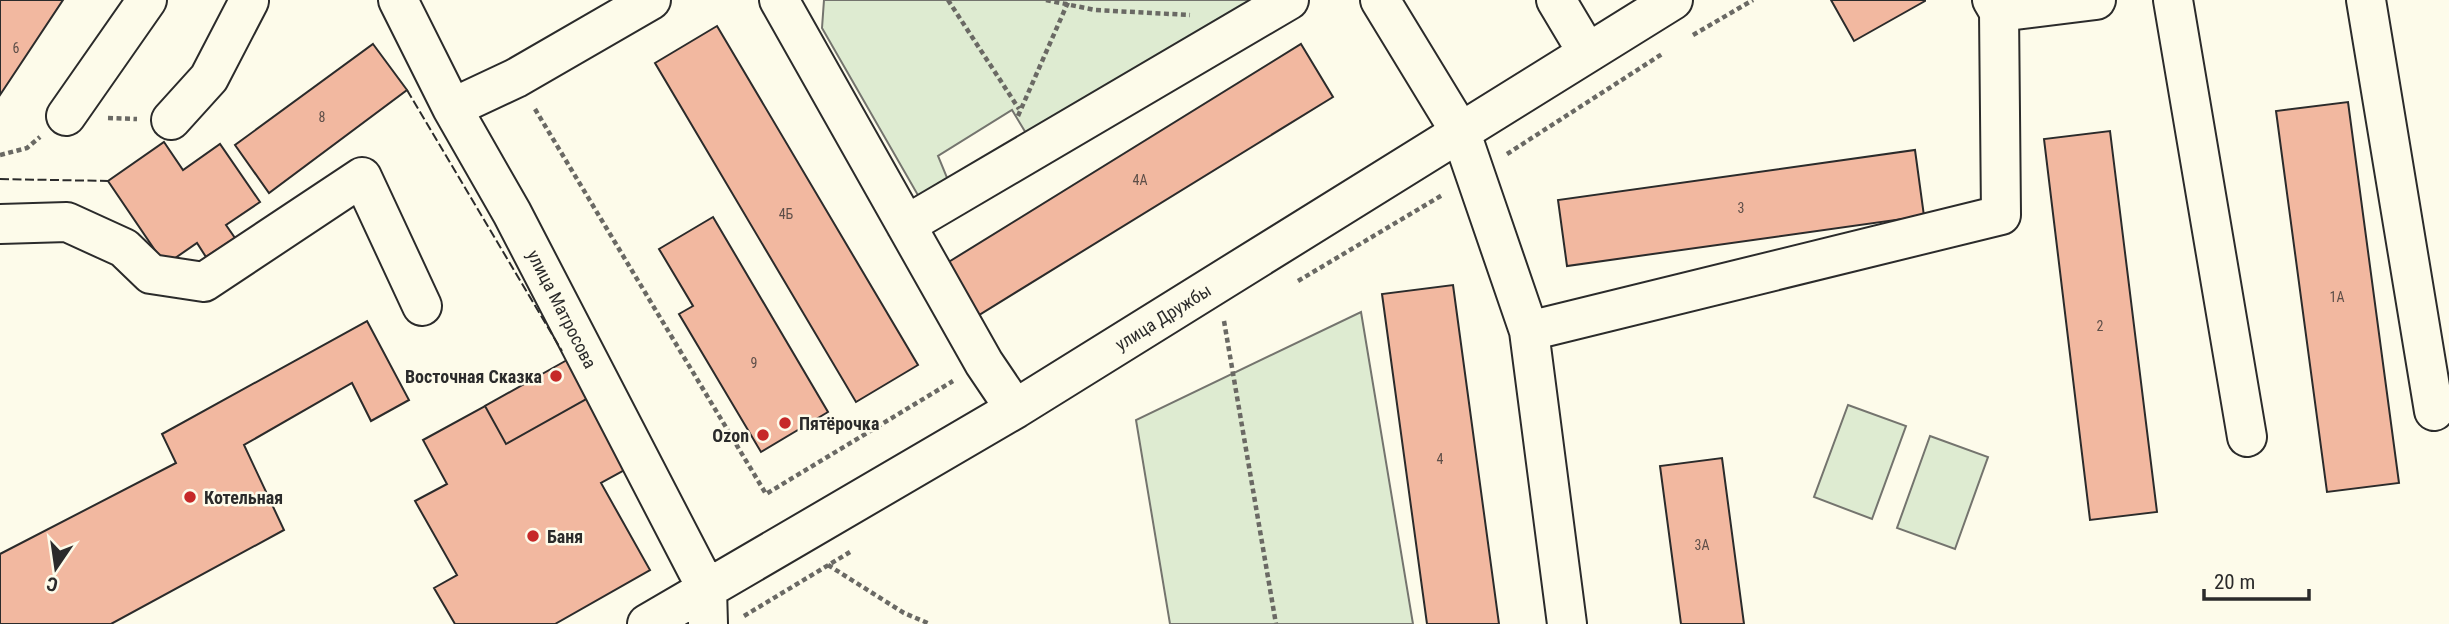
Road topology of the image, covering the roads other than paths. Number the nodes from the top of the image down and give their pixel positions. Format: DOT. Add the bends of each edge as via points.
graph roads {
  1 [pos="147,0"];
  2 [pos="248,0"];
  3 [pos="398,0"];
  4 [pos="651,0"];
  5 [pos="779,0"];
  6 [pos="1380,0"];
  7 [pos="1556,0"];
  8 [pos="1673,0"];
  9 [pos="2096,0"];
  10 [pos="2173,0"];
  11 [pos="2366,0"];
  12 [pos="1995,6"];
  13 [pos="1273,10"];
  14 [pos="1587,52"];
  15 [pos="452,108"];
  16 [pos="66,116"];
  17 [pos="171,120"];
  18 [pos="1461,133"];
  19 [pos="0,224"];
  20 [pos="906,225"];
  21 [pos="422,306"];
  22 [pos="1530,331"];
  23 [pos="1014,409"];
  24 [pos="2434,411"];
  25 [pos="2247,437"];
  26 [pos="707,606"];
  27 [pos="647,624"];
  28 [pos="1567,624"];
  1 -- 16 [label="street"];
  2 -- 17 [label="street" via="209,78"];
  3 -- 15 [label="street, улица Матросова"];
  4 -- 15 [label="street" via="516,78"];
  5 -- 20 [label="street"];
  6 -- 18 [label="street"];
  7 -- 14 [label="street"];
  8 -- 14 [label="street, улица Дружбы"];
  9 -- 12 [label="street"];
  10 -- 25 [label="street"];
  11 -- 24 [label="street"];
  12 -- 22 [label="street" via="2001,215"];
  13 -- 20 [label="street"];
  14 -- 18 [label="street, улица Дружбы"];
  15 -- 26 [label="street, улица Матросова" via="512,214"];
  18 -- 22 [label="street"];
  18 -- 23 [label="street, улица Дружбы"];
  19 -- 21 [label="street" via="67,222 124,248 151,274 204,282 362,177"];
  20 -- 23 [label="street"];
  22 -- 28 [label="street"];
  23 -- 26 [label="street, улица Дружбы"];
  26 -- 27 [label="street, улица Дружбы"];
}
